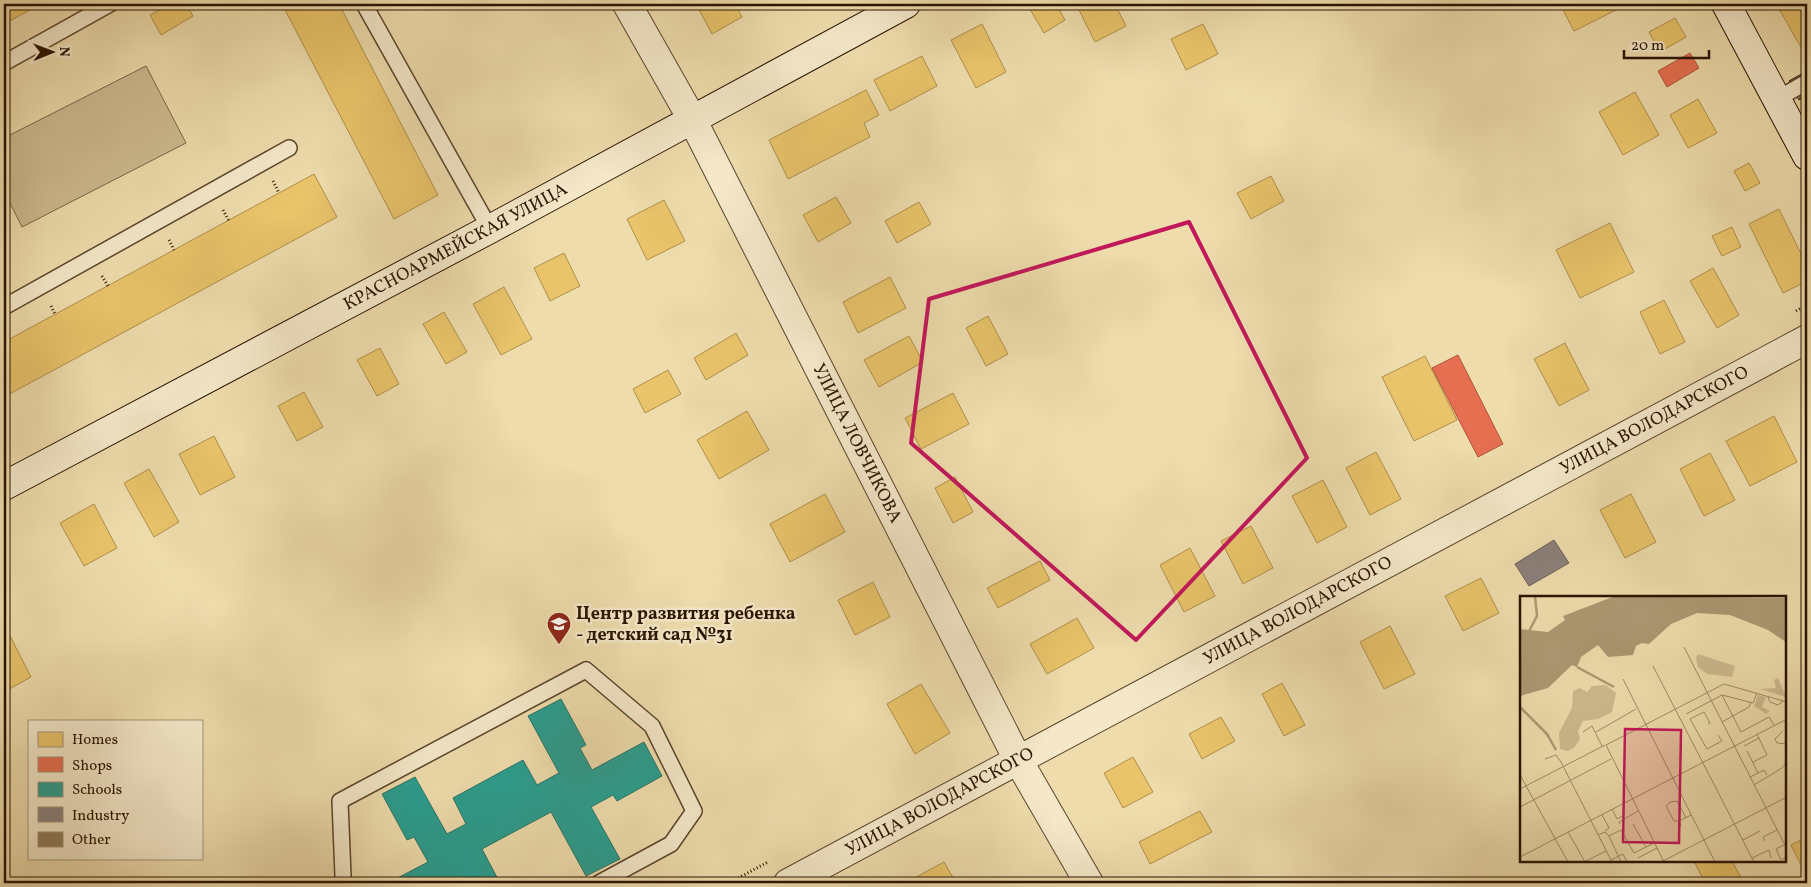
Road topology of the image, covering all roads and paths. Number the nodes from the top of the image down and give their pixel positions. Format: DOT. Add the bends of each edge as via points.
graph roads {
  1 [pos="110,4"];
  2 [pos="364,4"];
  3 [pos="627,4"];
  4 [pos="906,4"];
  5 [pos="1726,4"];
  6 [pos="4,63"];
  7 [pos="1807,82"];
  8 [pos="1777,99"];
  9 [pos="692,119"];
  10 [pos="289,148"];
  11 [pos="1807,156"];
  12 [pos="490,229"];
  13 [pos="4,307"];
  14 [pos="1807,339"];
  15 [pos="4,486"];
  16 [pos="1018,760"];
  17 [pos="341,881"];
  18 [pos="598,883"];
  19 [pos="788,883"];
  20 [pos="1089,883"];
  1 -- 6 [label="lane"];
  2 -- 12 [label="lane"];
  3 -- 9 [label="street, УЛИЦА ЛОВЧИКОВА"];
  4 -- 9 [label="street, КРАСНОАРМЕЙСКАЯ УЛИЦА"];
  5 -- 8 [label="street"];
  7 -- 8 [label="lane"];
  8 -- 11 [label="street"];
  9 -- 12 [label="street, КРАСНОАРМЕЙСКАЯ УЛИЦА"];
  9 -- 16 [label="street, УЛИЦА ЛОВЧИКОВА"];
  10 -- 13 [label="lane"];
  12 -- 15 [label="street, КРАСНОАРМЕЙСКАЯ УЛИЦА"];
  14 -- 16 [label="street, УЛИЦА ВОЛОДАРСКОГО"];
  16 -- 19 [label="street, УЛИЦА ВОЛОДАРСКОГО"];
  16 -- 20 [label="street, УЛИЦА ЛОВЧИКОВА"];
  17 -- 18 [label="lane" via="340,801 586,670 652,726 694,811 671,844"];
}
